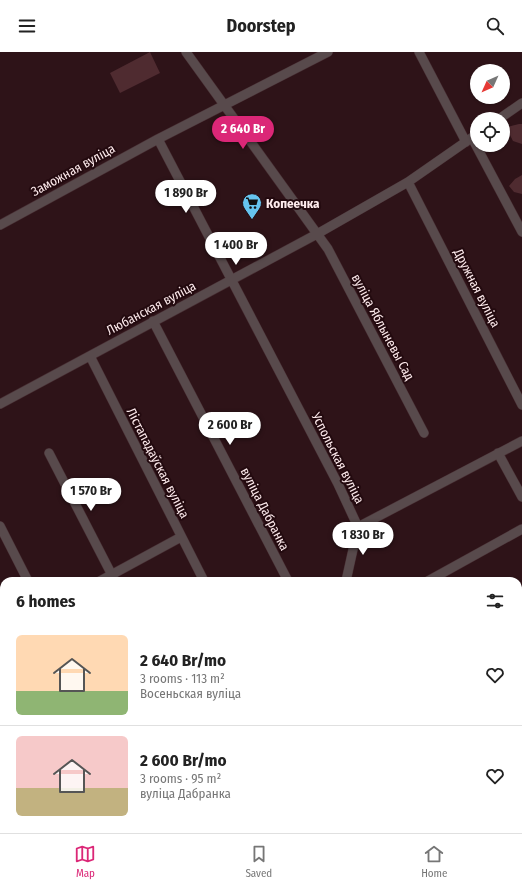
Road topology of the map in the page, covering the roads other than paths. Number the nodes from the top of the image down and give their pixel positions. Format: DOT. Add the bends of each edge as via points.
graph roads {
  1 [pos="186,52"];
  2 [pos="328,52"];
  3 [pos="419,52"];
  4 [pos="522,103"];
  5 [pos="224,105"];
  6 [pos="509,112"];
  7 [pos="470,135"];
  8 [pos="158,139"];
  9 [pos="470,139"];
  10 [pos="479,152"];
  11 [pos="408,182"];
  12 [pos="0,225"];
  13 [pos="522,232"];
  14 [pos="318,234"];
  15 [pos="232,280"];
  16 [pos="153,321"];
  17 [pos="90,356"];
  18 [pos="0,404"];
  19 [pos="522,405"];
  20 [pos="424,433"];
  21 [pos="522,441"];
  22 [pos="49,453"];
  23 [pos="498,453"];
  24 [pos="522,497"];
  25 [pos="358,526"];
  26 [pos="0,527"];
  27 [pos="522,529"];
  28 [pos="181,537"];
  29 [pos="26,577"];
  30 [pos="112,577"];
  31 [pos="115,577"];
  32 [pos="202,577"];
  33 [pos="286,577"];
  34 [pos="347,577"];
  35 [pos="435,577"];
  1 -- 5 [label="street, вуліца Яблыневы Сад"];
  2 -- 5 [label="street, Заможная вуліца"];
  3 -- 7 [label="street"];
  4 -- 6 [label="street"];
  5 -- 8 [label="street, Заможная вуліца"];
  5 -- 14 [label="street, вуліца Яблыневы Сад"];
  8 -- 12 [label="street, Заможная вуліца"];
  8 -- 15 [label="street, Успольская вуліца"];
  9 -- 11 [label="street, Любанская вуліца"];
  10 -- 13 [label="street"];
  11 -- 14 [label="street, Любанская вуліца"];
  11 -- 19 [label="street, Дружная вуліца"];
  14 -- 15 [label="street, Любанская вуліца"];
  14 -- 20 [label="street, вуліца Яблыневы Сад"];
  15 -- 16 [label="street, Любанская вуліца"];
  15 -- 25 [label="street, Успольская вуліца"];
  16 -- 17 [label="street, Любанская вуліца"];
  16 -- 33 [label="street, вуліца Дабранка"];
  17 -- 18 [label="street, Любанская вуліца"];
  17 -- 28 [label="street, Лістападаўская вуліца"];
  21 -- 23 [label="street"];
  22 -- 30 [label="street"];
  23 -- 24 [label="street"];
  23 -- 25 [label="street"];
  25 -- 34 [label="street"];
  26 -- 29 [label="street"];
  27 -- 35 [label="street"];
  28 -- 31 [label="street"];
  28 -- 32 [label="street, Лістападаўская вуліца"];
}
